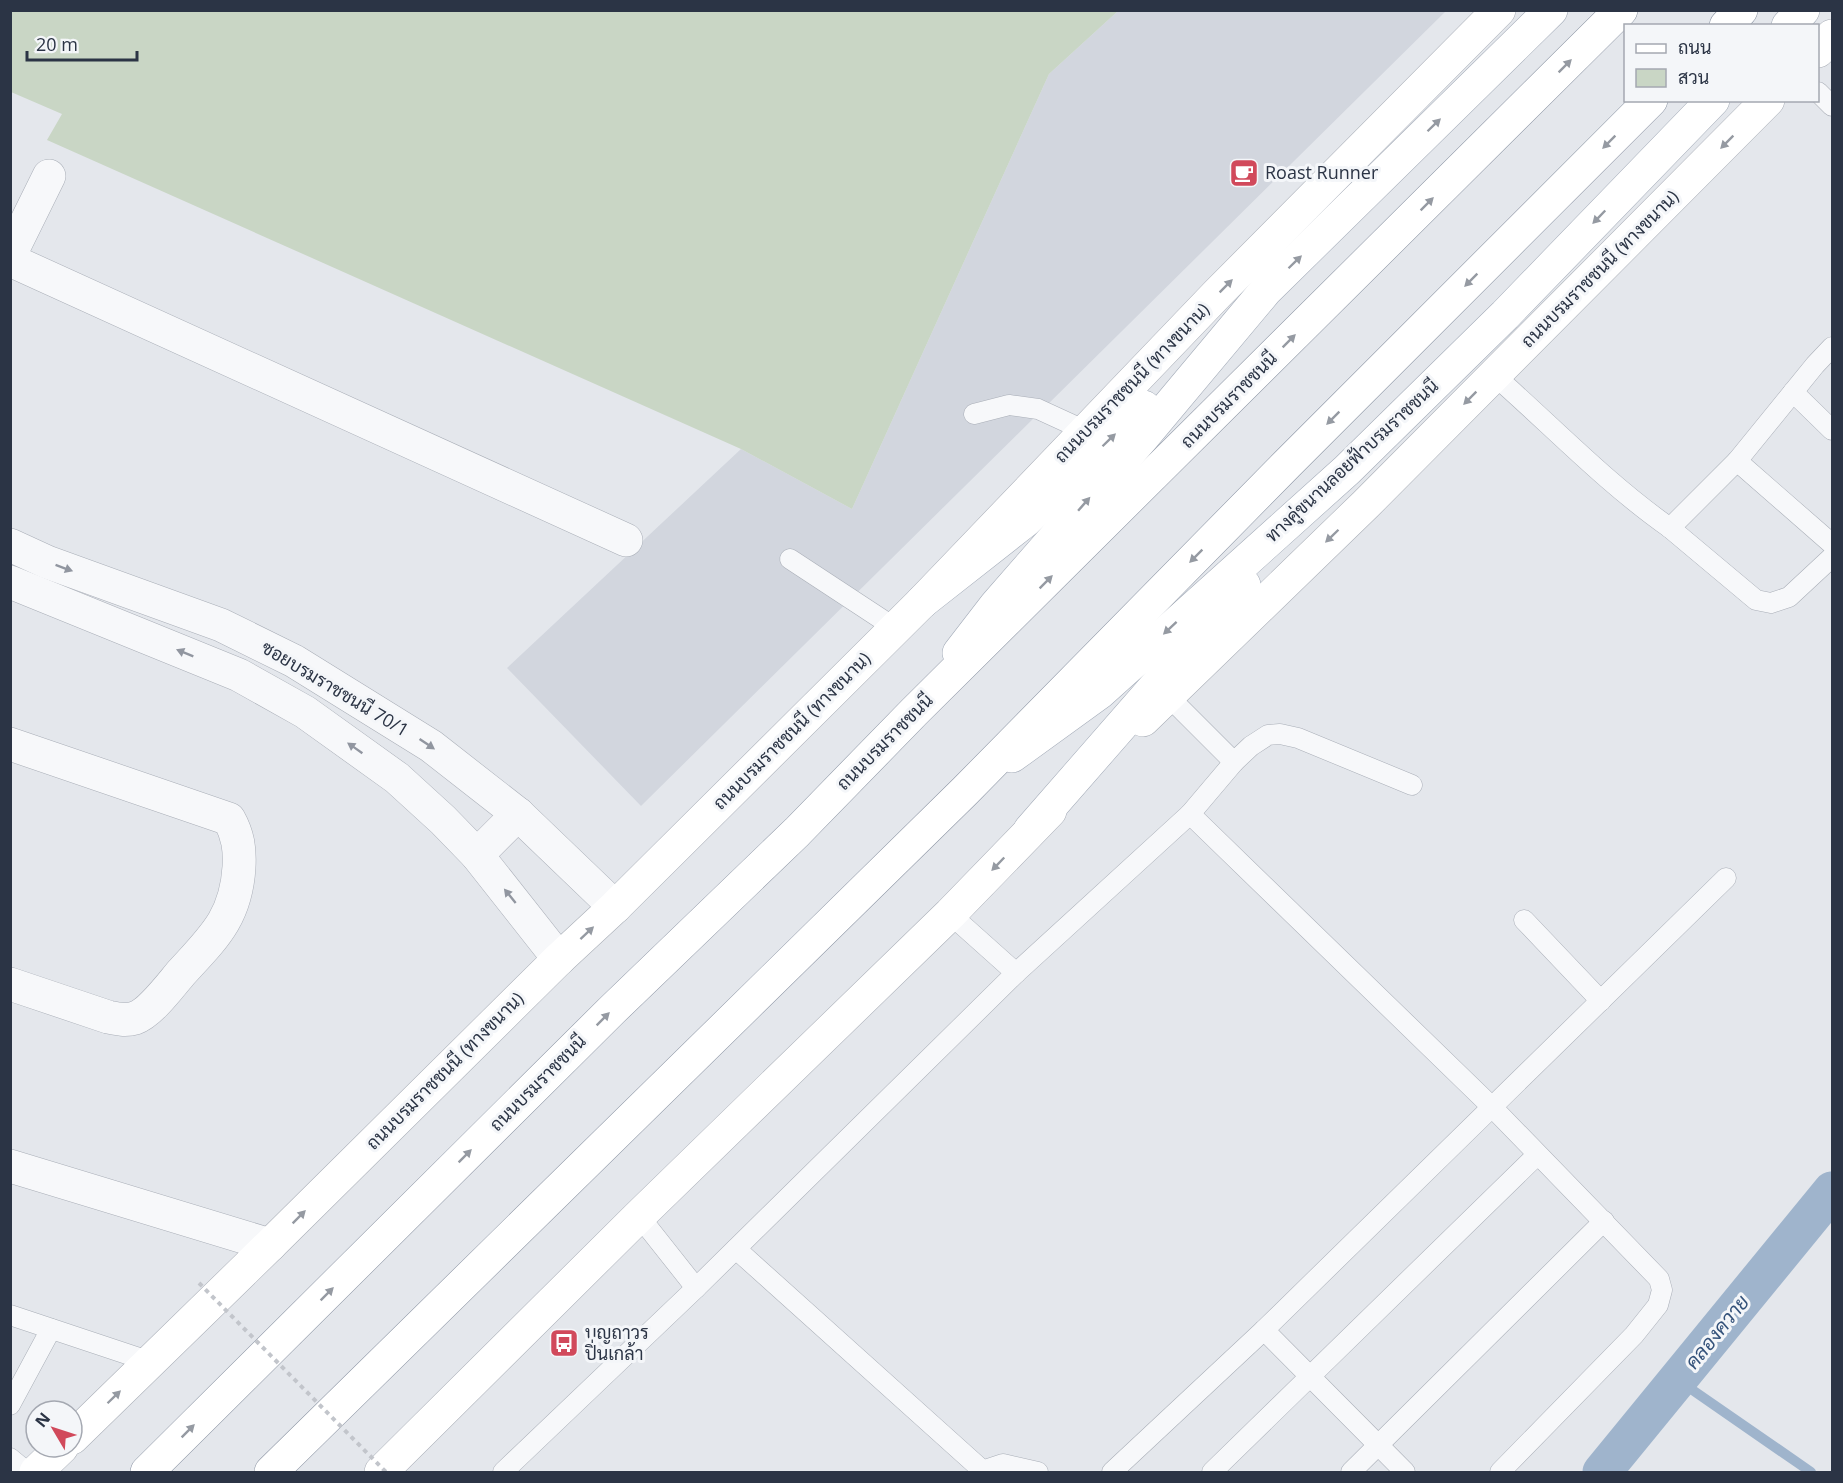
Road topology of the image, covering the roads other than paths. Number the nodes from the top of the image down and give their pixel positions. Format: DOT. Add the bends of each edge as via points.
graph roads {
  1 [pos="1499,10"];
  2 [pos="1551,10"];
  3 [pos="1620,10"];
  4 [pos="1741,10"];
  5 [pos="1803,10"];
  6 [pos="1728,24"];
  7 [pos="1790,24"];
  8 [pos="1833,36"];
  9 [pos="1819,50"];
  10 [pos="1819,93"];
  11 [pos="1649,102"];
  12 [pos="1766,102"];
  13 [pos="1833,105"];
  14 [pos="1706,108"];
  15 [pos="49,176"];
  16 [pos="10,255"];
  17 [pos="10,260"];
  18 [pos="1266,290"];
  19 [pos="1833,347"];
  20 [pos="1494,375"];
  21 [pos="1793,392"];
  22 [pos="974,414"];
  23 [pos="1833,430"];
  24 [pos="1086,431"];
  25 [pos="1737,461"];
  26 [pos="1347,470"];
  27 [pos="1670,528"];
  28 [pos="626,540"];
  29 [pos="1833,544"];
  30 [pos="10,545"];
  31 [pos="1833,557"];
  32 [pos="790,559"];
  33 [pos="10,582"];
  34 [pos="922,602"];
  35 [pos="895,628"];
  36 [pos="1168,696"];
  37 [pos="914,712"];
  38 [pos="10,744"];
  39 [pos="1234,762"];
  40 [pos="1412,785"];
  41 [pos="965,791"];
  42 [pos="518,814"];
  43 [pos="1190,814"];
  44 [pos="1030,830"];
  45 [pos="477,855"];
  46 [pos="1726,879"];
  47 [pos="615,907"];
  48 [pos="950,914"];
  49 [pos="1524,920"];
  50 [pos="558,959"];
  51 [pos="1016,973"];
  52 [pos="10,984"];
  53 [pos="1601,1001"];
  54 [pos="1493,1108"];
  55 [pos="1537,1155"];
  56 [pos="10,1166"];
  57 [pos="639,1216"];
  58 [pos="1604,1221"];
  59 [pos="270,1245"];
  60 [pos="736,1249"];
  61 [pos="696,1288"];
  62 [pos="10,1315"];
  63 [pos="51,1329"];
  64 [pos="1264,1330"];
  65 [pos="151,1362"];
  66 [pos="1311,1376"];
  67 [pos="10,1405"];
  68 [pos="84,1426"];
  69 [pos="1378,1445"];
  70 [pos="10,1458"];
  71 [pos="50,1459"];
  72 [pos="1005,1468"];
  73 [pos="980,1471"];
  74 [pos="27,1473"];
  75 [pos="36,1473"];
  76 [pos="147,1473"];
  77 [pos="270,1473"];
  78 [pos="381,1473"];
  79 [pos="503,1473"];
  80 [pos="1038,1473"];
  81 [pos="1112,1473"];
  82 [pos="1212,1473"];
  83 [pos="1351,1473"];
  84 [pos="1405,1473"];
  85 [pos="1500,1473"];
  24 -- 1 [label="main road, ถนนบรมราชชนนี (ทางขนาน), one-way"];
  18 -- 2 [label="main road, one-way"];
  37 -- 3 [label="main road, ถนนบรมราชชนนี, one-way"];
  4 -- 6 [label="main road"];
  5 -- 7 [label="main road"];
  8 -- 9 [label="main road"];
  10 -- 13 [label="lane"];
  11 -- 41 [label="main road, one-way"];
  12 -- 20 [label="main road, ถนนบรมราชชนนี (ทางขนาน), one-way"];
  14 -- 26 [label="main road, ทางคู่ขนานลอยฟ้าบรมราชชนนี, one-way" via="1505,315"];
  15 -- 16 [label="street"];
  17 -- 28 [label="street"];
  34 -- 18 [label="main road, one-way" via="1025,521"];
  37 -- 18 [label="main road, one-way" via="996,605"];
  19 -- 21 [label="lane"];
  20 -- 27 [label="lane" via="1594,467"];
  20 -- 36 [label="main road, ถนนบรมราชชนนี (ทางขนาน), one-way"];
  21 -- 23 [label="lane"];
  21 -- 25 [label="lane"];
  22 -- 24 [label="lane" via="1009,405 1038,409"];
  24 -- 34 [label="main road, ถนนบรมราชชนนี (ทางขนาน)"];
  25 -- 27 [label="lane"];
  25 -- 29 [label="lane"];
  26 -- 41 [label="main road, ทางคู่ขนานลอยฟ้าบรมราชชนนี, one-way" via="1099,693"];
  26 -- 44 [label="main road"];
  27 -- 31 [label="lane" via="1756,600 1771,603 1790,597"];
  30 -- 42 [label="street, ซอยบรมราชชนนี 70/1, one-way" via="221,625 294,662 431,746"];
  32 -- 35 [label="lane"];
  45 -- 33 [label="street, ซอยบรมราชชนนี 70/1, one-way" via="397,778 305,712 239,675"];
  34 -- 35 [label="main road, ถนนบรมราชชนนี (ทางขนาน)"];
  35 -- 47 [label="main road, ถนนบรมราชชนนี (ทางขนาน)"];
  36 -- 39 [label="lane"];
  36 -- 44 [label="main road, ถนนบรมราชชนนี (ทางขนาน)"];
  76 -- 37 [label="main road, ถนนบรมราชชนนี, one-way"];
  38 -- 52 [label="street" via="229,819 237,834 239,861 238,887 217,934 137,1018 108,1017"];
  39 -- 40 [label="lane" via="1268,735 1280,734"];
  39 -- 43 [label="lane"];
  41 -- 77 [label="main road"];
  42 -- 45 [label="street"];
  42 -- 47 [label="street, ซอยบรมราชชนนี 70/1"];
  43 -- 51 [label="lane"];
  43 -- 54 [label="lane"];
  44 -- 48 [label="main road, ถนนบรมราชชนนี (ทางขนาน), one-way"];
  50 -- 45 [label="street, ซอยบรมราชชนนี 70/1, one-way"];
  46 -- 53 [label="lane"];
  50 -- 47 [label="main road, ถนนบรมราชชนนี (ทางขนาน), one-way"];
  48 -- 51 [label="lane"];
  48 -- 57 [label="main road, ถนนบรมราชชนนี (ทางขนาน)"];
  49 -- 53 [label="lane"];
  59 -- 50 [label="main road, ถนนบรมราชชนนี (ทางขนาน), one-way"];
  51 -- 60 [label="lane"];
  53 -- 54 [label="lane"];
  54 -- 55 [label="lane"];
  54 -- 64 [label="lane"];
  55 -- 58 [label="lane"];
  55 -- 66 [label="lane"];
  56 -- 59 [label="street"];
  57 -- 61 [label="lane"];
  57 -- 78 [label="main road, ถนนบรมราชชนนี (ทางขนาน)"];
  58 -- 69 [label="lane"];
  58 -- 85 [label="lane" via="1659,1279 1662,1290 1658,1305 1634,1335"];
  59 -- 65 [label="main road, ถนนบรมราชชนนี (ทางขนาน)"];
  60 -- 61 [label="lane"];
  60 -- 73 [label="lane"];
  61 -- 79 [label="lane"];
  62 -- 63 [label="lane"];
  63 -- 65 [label="lane"];
  63 -- 67 [label="lane"];
  64 -- 66 [label="lane"];
  64 -- 81 [label="lane"];
  68 -- 65 [label="main road, ถนนบรมราชชนนี (ทางขนาน), one-way"];
  66 -- 69 [label="lane"];
  66 -- 82 [label="lane"];
  69 -- 83 [label="lane"];
  69 -- 84 [label="lane"];
  70 -- 74 [label="lane"];
  71 -- 75 [label="main road"];
  72 -- 73 [label="lane"];
  72 -- 80 [label="lane"];
}
